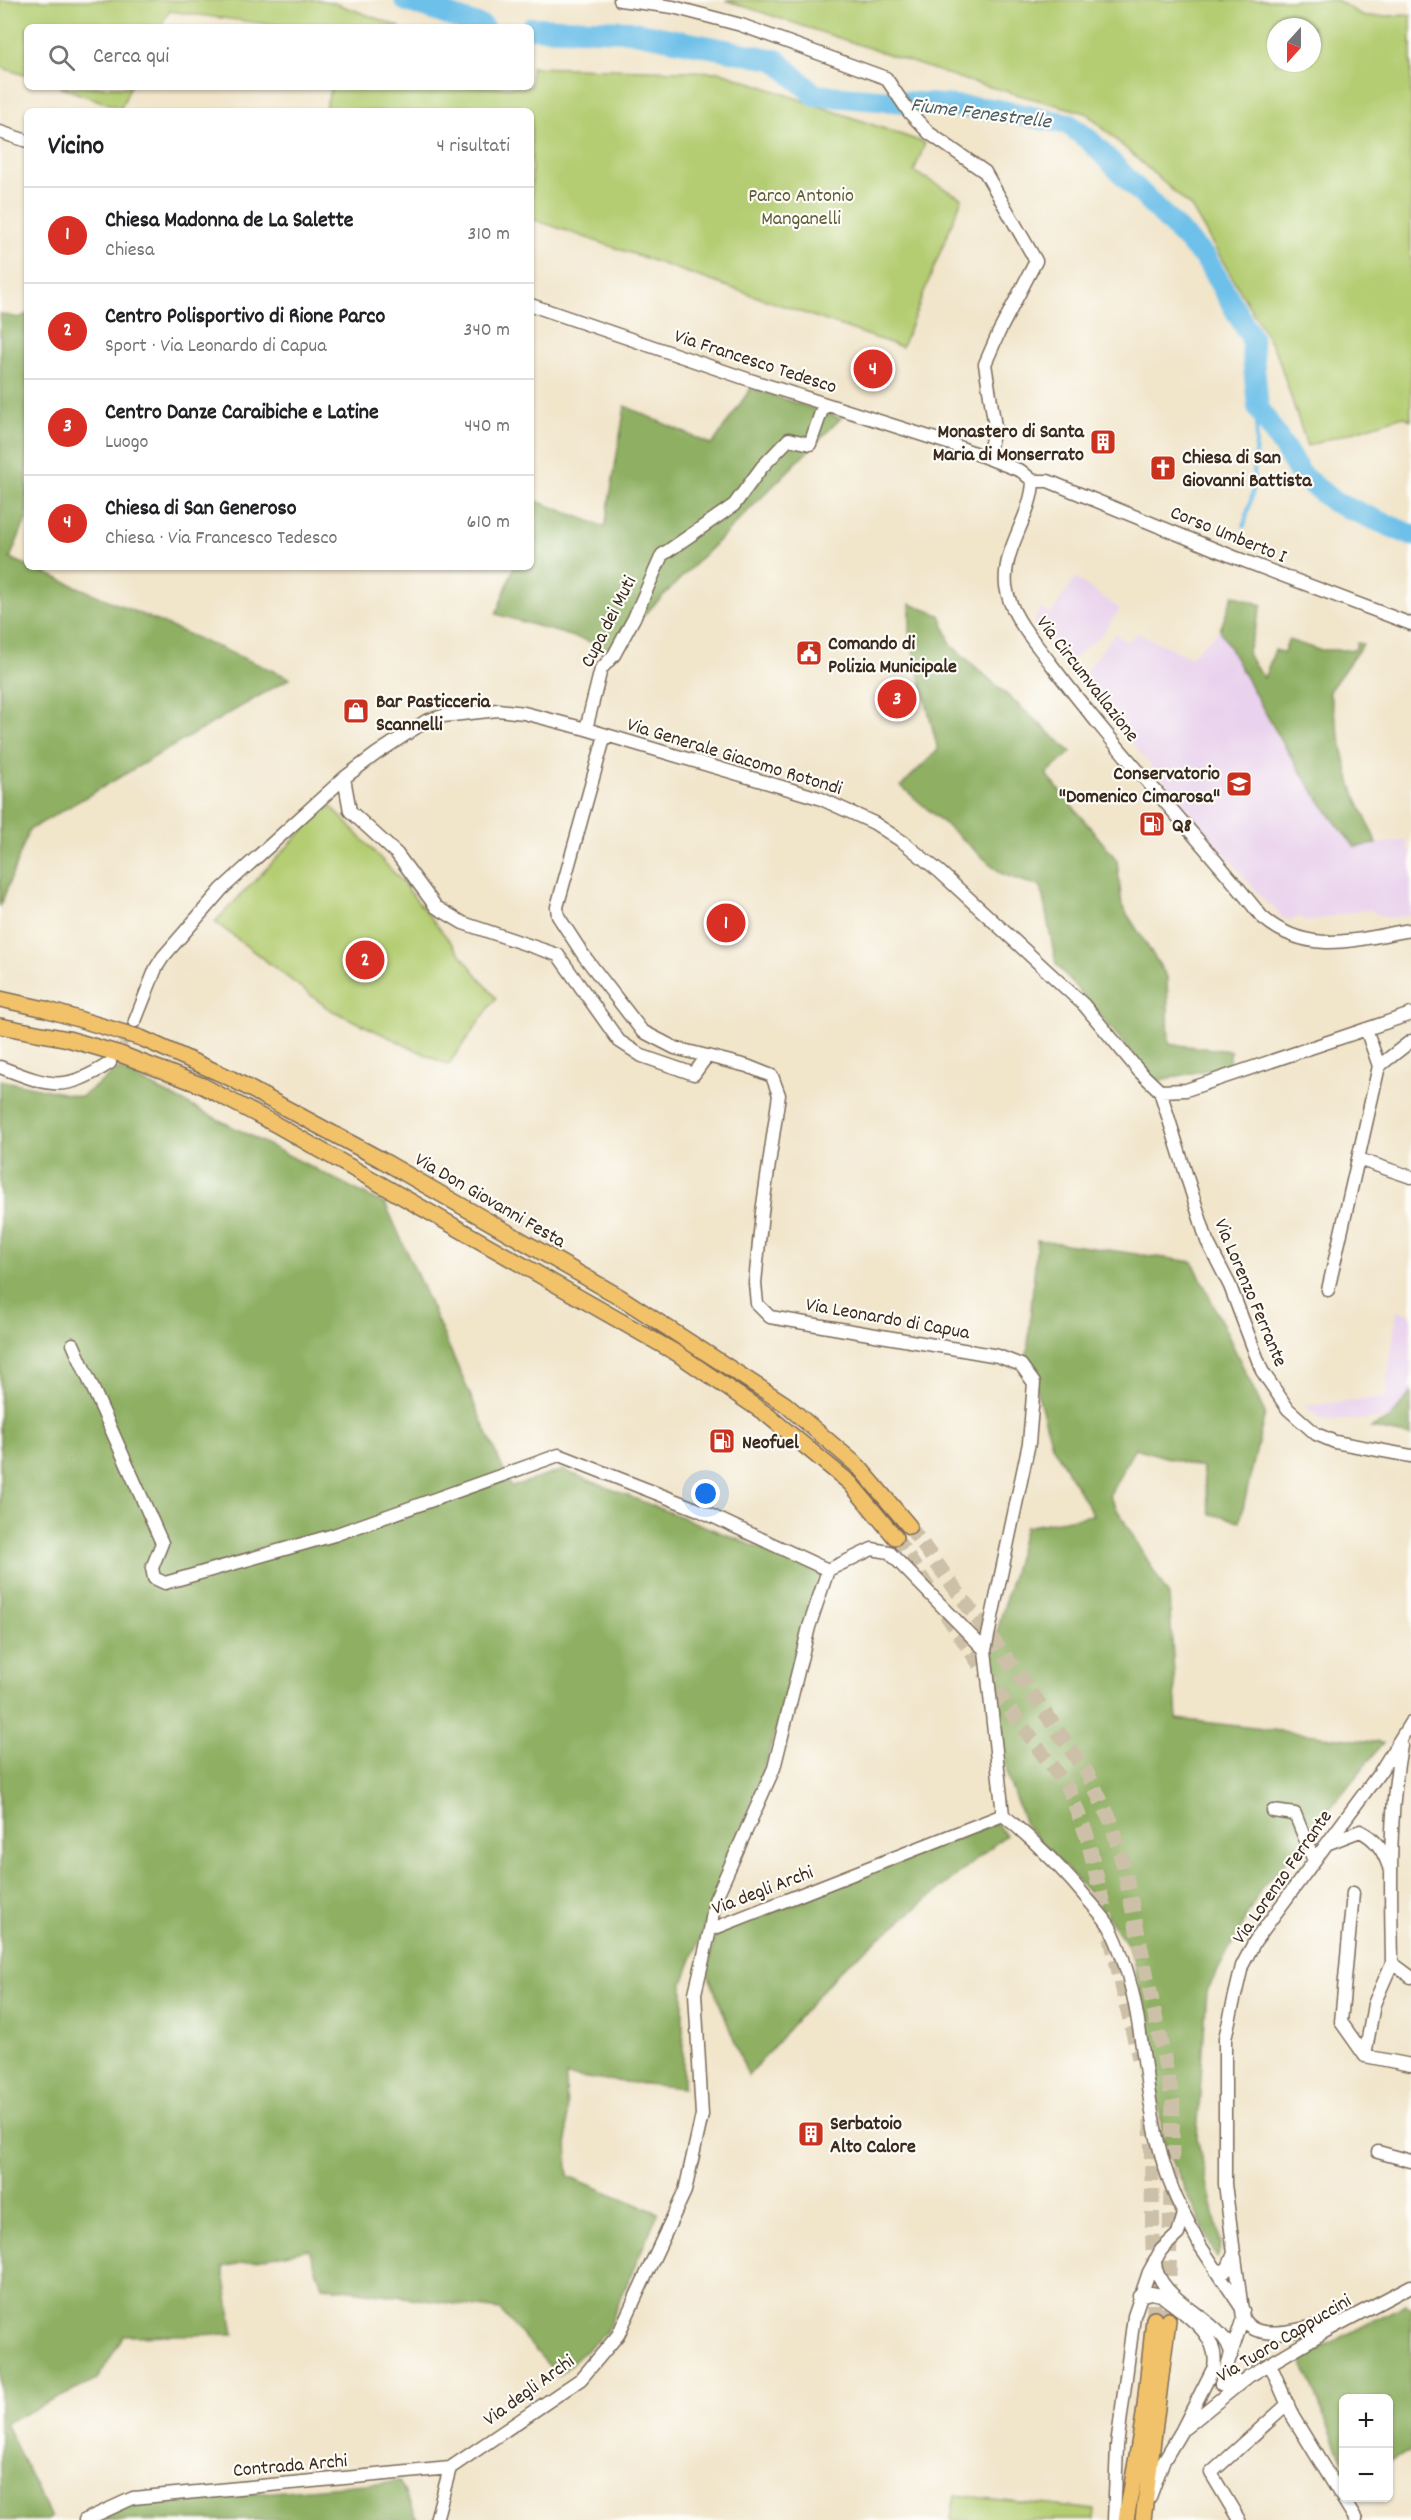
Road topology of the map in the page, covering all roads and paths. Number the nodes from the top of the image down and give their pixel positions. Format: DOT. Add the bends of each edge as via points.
graph roads {
  1 [pos="620,0"];
  2 [pos="0,132"];
  3 [pos="24,140"];
  4 [pos="534,306"];
  5 [pos="824,404"];
  6 [pos="987,458"];
  7 [pos="1033,481"];
  8 [pos="1411,624"];
  9 [pos="586,729"];
  10 [pos="605,735"];
  11 [pos="344,778"];
  12 [pos="1411,930"];
  13 [pos="0,999"];
  14 [pos="1411,1014"];
  15 [pos="135,1021"];
  16 [pos="0,1026"];
  17 [pos="1366,1029"];
  18 [pos="1411,1041"];
  19 [pos="707,1056"];
  20 [pos="110,1063"];
  21 [pos="1379,1066"];
  22 [pos="0,1067"];
  23 [pos="1160,1090"];
  24 [pos="1358,1159"];
  25 [pos="1411,1177"];
  26 [pos="1328,1290"];
  27 [pos="73,1344"];
  28 [pos="1411,1456"];
  29 [pos="909,1526"];
  30 [pos="895,1537"];
  31 [pos="828,1570"];
  32 [pos="985,1650"];
  33 [pos="1411,1722"];
  34 [pos="1402,1739"];
  35 [pos="1273,1811"];
  36 [pos="1003,1815"];
  37 [pos="1328,1843"];
  38 [pos="1314,1862"];
  39 [pos="1392,1873"];
  40 [pos="1353,1893"];
  41 [pos="710,1930"];
  42 [pos="1392,1963"];
  43 [pos="1411,1977"];
  44 [pos="1365,2056"];
  45 [pos="1411,2065"];
  46 [pos="1378,2152"];
  47 [pos="1411,2161"];
  48 [pos="1184,2214"];
  49 [pos="1171,2241"];
  50 [pos="1201,2247"];
  51 [pos="1234,2253"];
  52 [pos="1155,2259"];
  53 [pos="1216,2271"];
  54 [pos="1411,2286"];
  55 [pos="1138,2296"];
  56 [pos="1243,2314"];
  57 [pos="1350,2318"];
  58 [pos="1231,2356"];
  59 [pos="1270,2364"];
  60 [pos="1249,2376"];
  61 [pos="1288,2404"];
  62 [pos="1182,2430"];
  63 [pos="450,2468"];
  64 [pos="1144,2513"];
  65 [pos="85,2520"];
  66 [pos="436,2520"];
  67 [pos="1113,2520"];
  68 [pos="1126,2520"];
  69 [pos="1239,2520"];
  70 [pos="1356,2520"];
  1 -- 6 [label="street" via="673,7 741,25 886,78 929,133 985,172 1036,261 985,364 995,427"];
  2 -- 3 [label="street"];
  4 -- 5 [label="street, Via Francesco Tedesco"];
  5 -- 6 [label="street, Via Francesco Tedesco"];
  5 -- 9 [label="street, Cupa dei Muti" via="810,444 789,439 734,505 662,555 634,618 614,655 601,669"];
  6 -- 7 [label="street, Via Francesco Tedesco" via="1021,471"];
  7 -- 8 [label="street, Corso Umberto I" via="1048,481"];
  7 -- 12 [label="street, Via Circumvallazione" via="1009,558 1006,585 1018,620 1080,702 1273,926 1311,942"];
  9 -- 10 [label="street, Via Generale Giacomo Rotondi"];
  9 -- 11 [label="street, Via Generale Giacomo Rotondi" via="498,710 443,716 426,721"];
  10 -- 19 [label="street, Via Leonardo di Capua" via="557,907 558,916 642,1031 675,1048"];
  10 -- 23 [label="street, Via Generale Giacomo Rotondi" via="819,798 884,829 940,872 1084,1005 1138,1071"];
  11 -- 15 [label="street, Via Generale Giacomo Rotondi" via="222,889 163,957"];
  11 -- 19 [label="street" via="350,811 397,854 436,907 463,923 558,955 619,1041 642,1056 694,1074"];
  13 -- 29 [label="main road, Via Don Giovanni Festa" via="141,1038 230,1078 620,1297 785,1404 859,1467"];
  14 -- 17 [label="street"];
  16 -- 30 [label="main road" via="120,1054 203,1086 678,1354 766,1414 850,1483"];
  17 -- 21 [label="street"];
  17 -- 23 [label="street" via="1186,1090"];
  18 -- 21 [label="street"];
  19 -- 32 [label="street, Via Leonardo di Capua" via="771,1076 779,1095 762,1212 755,1283 757,1304 771,1317 998,1356 1021,1365 1034,1383 1029,1443"];
  20 -- 22 [label="street" via="87,1077 57,1085"];
  21 -- 24 [label="street"];
  23 -- 28 [label="street, Via Lorenzo Ferrante" via="1207,1241 1230,1286 1262,1371 1288,1409 1316,1434 1335,1442"];
  24 -- 25 [label="street"];
  24 -- 26 [label="street"];
  27 -- 31 [label="street" via="162,1543 153,1568 154,1578 165,1583 334,1534 559,1455 699,1510"];
  31 -- 32 [label="street" via="872,1549 889,1552"];
  31 -- 41 [label="street" via="809,1627 774,1768 715,1900"];
  32 -- 36 [label="street"];
  33 -- 34 [label="street, Via Lorenzo Ferrante"];
  34 -- 37 [label="street, Via Lorenzo Ferrante"];
  34 -- 39 [label="street" via="1394,1781"];
  35 -- 38 [label="street" via="1295,1814"];
  36 -- 41 [label="street, Via degli Archi"];
  36 -- 48 [label="street" via="1067,1874 1109,1925 1127,1969 1162,2160"];
  37 -- 38 [label="street, Via Lorenzo Ferrante"];
  37 -- 39 [label="street" via="1360,1831 1373,1838"];
  38 -- 51 [label="street, Via Lorenzo Ferrante" via="1255,1941 1242,1966 1227,2028 1225,2184"];
  39 -- 42 [label="street"];
  40 -- 44 [label="street" via="1341,2022"];
  41 -- 63 [label="street, Via degli Archi" via="694,1993 702,2115 685,2191 618,2334 581,2379"];
  42 -- 43 [label="street"];
  42 -- 44 [label="street" via="1374,2004"];
  44 -- 45 [label="street"];
  46 -- 47 [label="street"];
  48 -- 49 [label="street" via="1178,2234"];
  48 -- 50 [label="street"];
  49 -- 50 [label="street" via="1184,2240"];
  49 -- 52 [label="street"];
  50 -- 53 [label="street"];
  51 -- 53 [label="street" via="1227,2270"];
  51 -- 56 [label="street, Via Lorenzo Ferrante"];
  52 -- 55 [label="street"];
  52 -- 58 [label="street" via="1162,2282 1223,2337"];
  53 -- 56 [label="street"];
  54 -- 57 [label="street, Via Tuoro Cappuccini"];
  55 -- 62 [label="street" via="1161,2295 1211,2340 1214,2348 1214,2367"];
  55 -- 67 [label="street" via="1117,2446"];
  56 -- 57 [label="street" via="1249,2328 1264,2334"];
  56 -- 58 [label="street"];
  57 -- 59 [label="street, Via Tuoro Cappuccini"];
  58 -- 60 [label="street" via="1221,2384"];
  59 -- 60 [label="street, Via Tuoro Cappuccini"];
  59 -- 61 [label="street"];
  60 -- 62 [label="street, Via Tuoro Cappuccini"];
  61 -- 69 [label="street" via="1211,2473"];
  61 -- 70 [label="street"];
  62 -- 64 [label="street" via="1163,2462"];
  63 -- 65 [label="street, Contrada Archi" via="133,2498"];
  63 -- 66 [label="street"];
  64 -- 68 [label="main road" via="1161,2320"];
}
